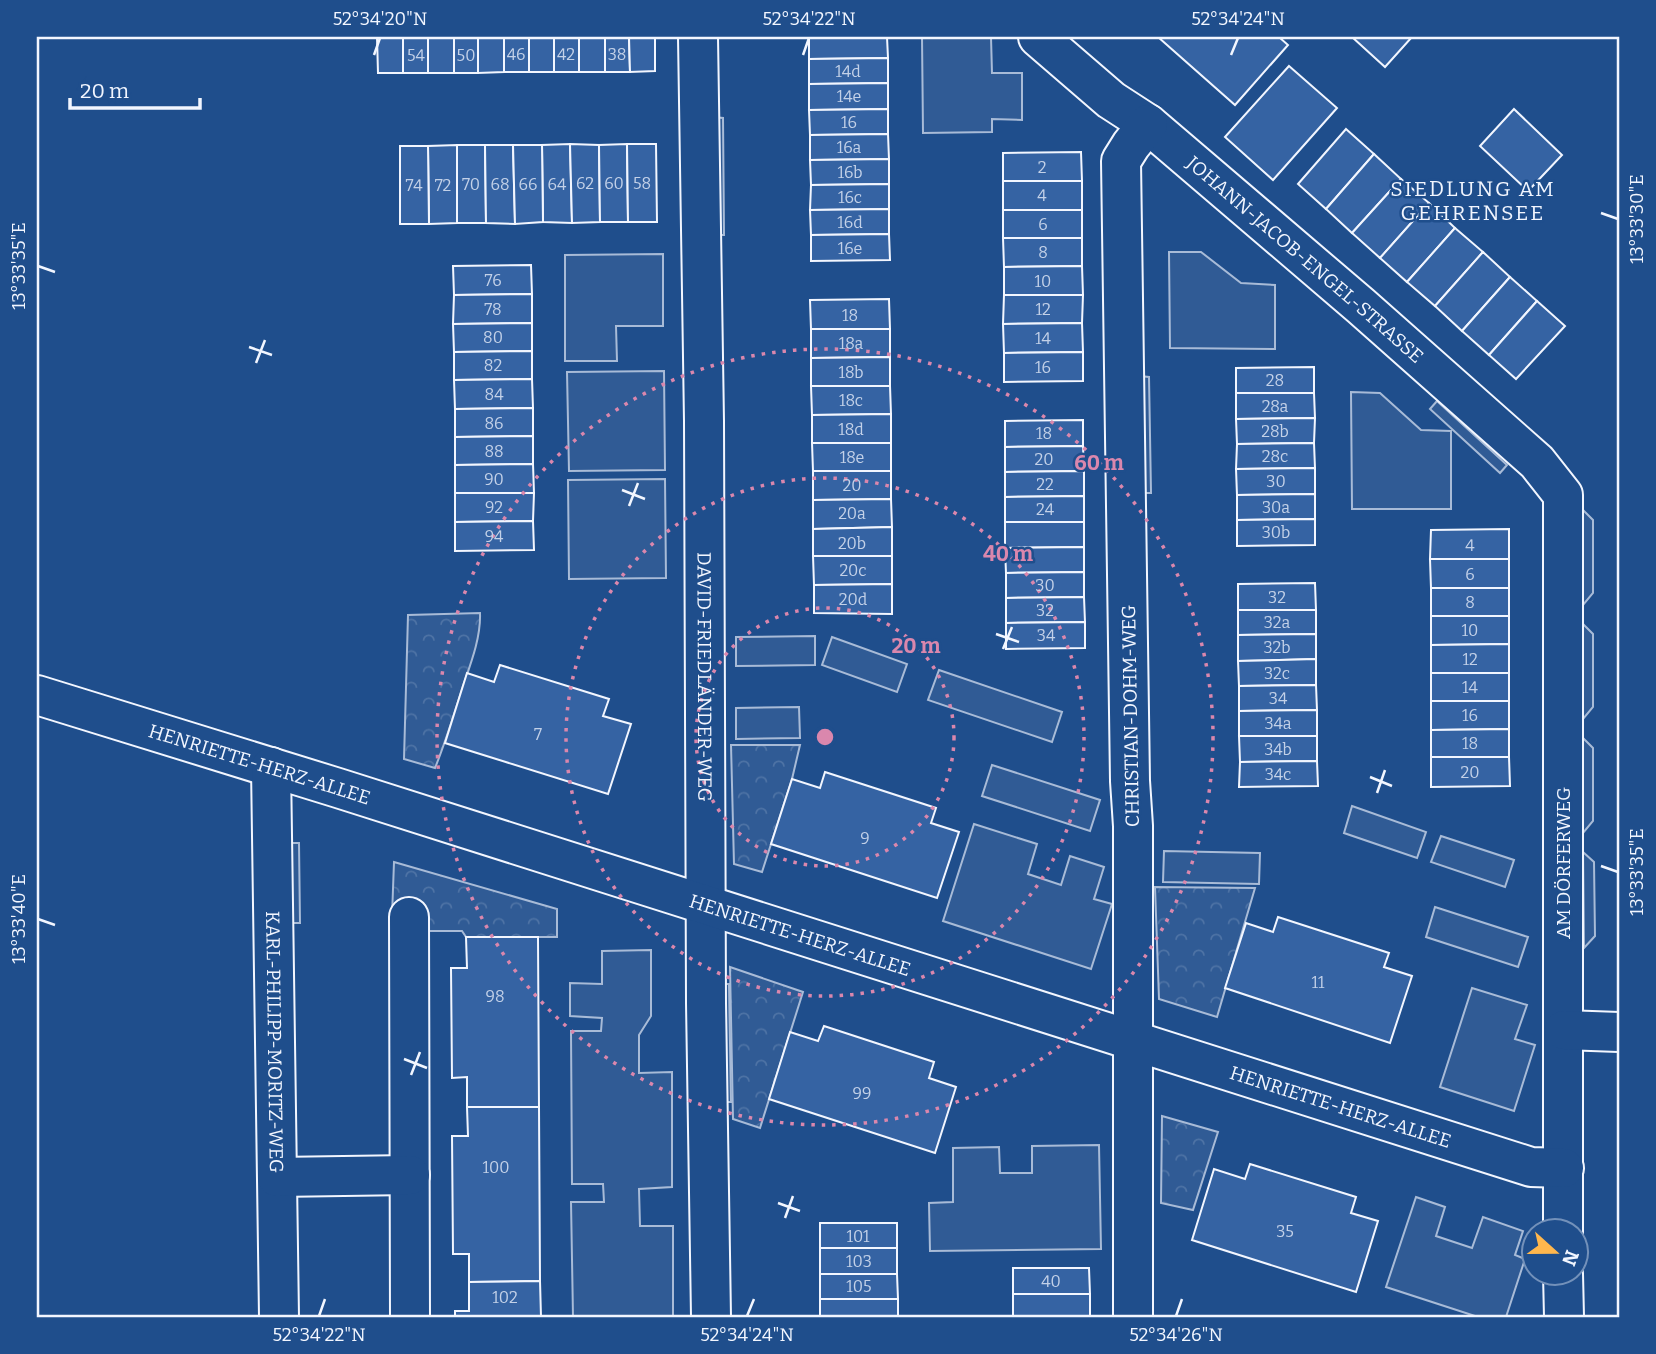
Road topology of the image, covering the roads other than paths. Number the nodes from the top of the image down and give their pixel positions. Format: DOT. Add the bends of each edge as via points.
graph roads {
  1 [pos="698,37"];
  2 [pos="1038,37"];
  3 [pos="1148,124"];
  4 [pos="1563,495"];
  5 [pos="37,695"];
  6 [pos="271,767"];
  7 [pos="706,905"];
  8 [pos="409,917"];
  9 [pos="1564,1030"];
  10 [pos="1619,1032"];
  11 [pos="1134,1040"];
  12 [pos="1564,1168"];
  13 [pos="410,1175"];
  14 [pos="277,1177"];
  15 [pos="1563,1218"];
  16 [pos="1563,1288"];
  17 [pos="279,1317"];
  18 [pos="411,1317"];
  19 [pos="711,1317"];
  20 [pos="1133,1317"];
  21 [pos="1564,1317"];
  1 -- 7 [label="street, DAVID-FRIEDLÄNDER-WEG"];
  2 -- 3 [label="street, JOHANN-JACOB-ENGEL-STRASSE" via="1111,100"];
  3 -- 4 [label="street, JOHANN-JACOB-ENGEL-STRASSE" via="1537,462"];
  3 -- 11 [label="street, CHRISTIAN-DOHM-WEG" via="1121,161"];
  4 -- 9 [label="street, AM DÖRFERWEG"];
  5 -- 6 [label="street, HENRIETTE-HERZ-ALLEE"];
  6 -- 7 [label="street, HENRIETTE-HERZ-ALLEE"];
  6 -- 14 [label="street, KARL-PHILIPP-MORITZ-WEG"];
  7 -- 11 [label="street, HENRIETTE-HERZ-ALLEE"];
  7 -- 19 [label="street, DAVID-FRIEDLÄNDER-WEG"];
  8 -- 13 [label="street"];
  9 -- 10 [label="street"];
  9 -- 12 [label="street, AM DÖRFERWEG"];
  11 -- 12 [label="street, HENRIETTE-HERZ-ALLEE" via="1531,1167"];
  11 -- 20 [label="street, CHRISTIAN-DOHM-WEG"];
  12 -- 15 [label="street, AM DÖRFERWEG"];
  13 -- 14 [label="street"];
  13 -- 18 [label="street"];
  14 -- 17 [label="street, KARL-PHILIPP-MORITZ-WEG"];
  16 -- 21 [label="street"];
}
